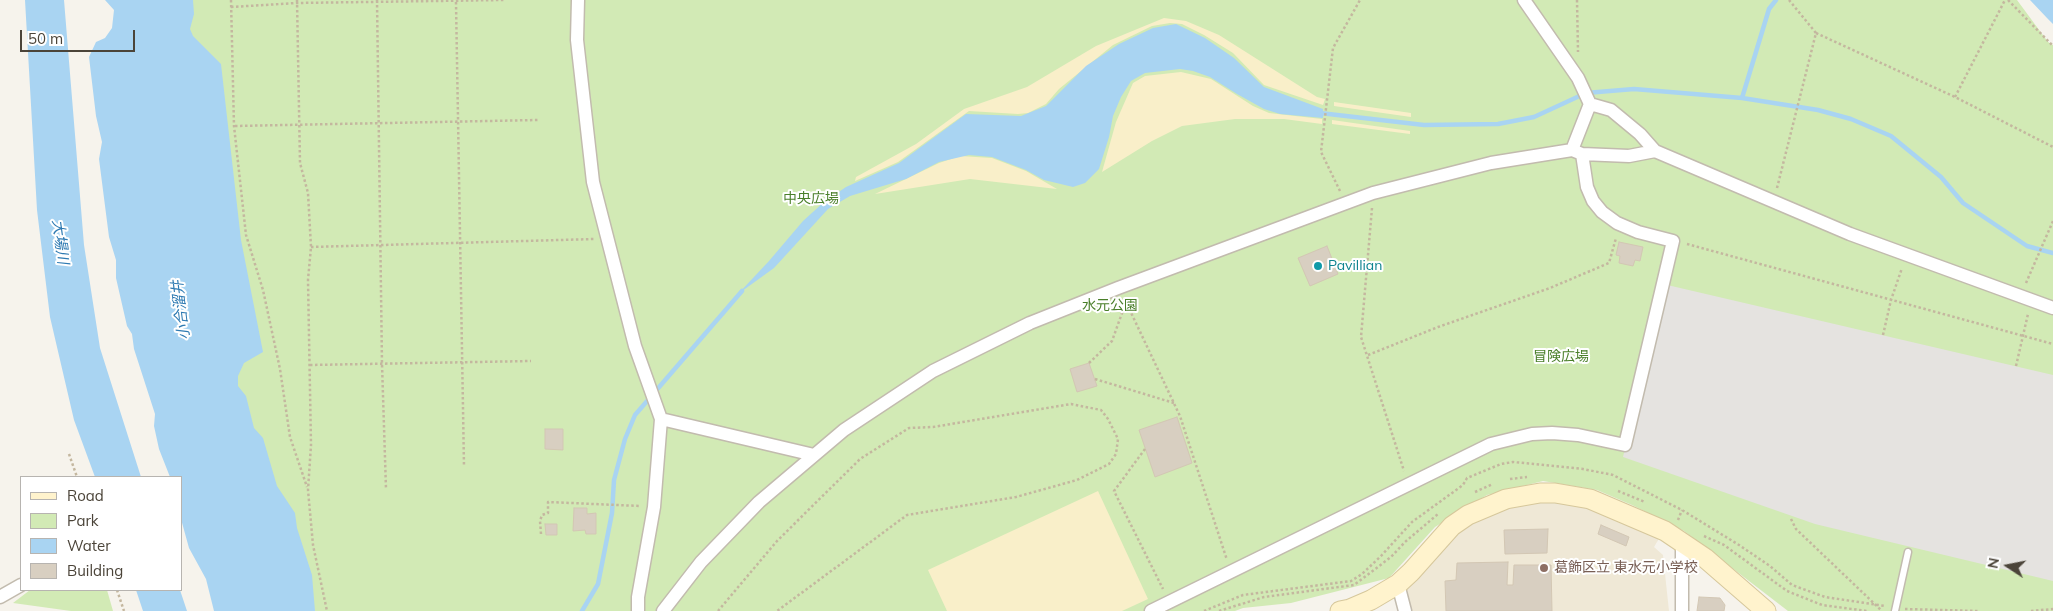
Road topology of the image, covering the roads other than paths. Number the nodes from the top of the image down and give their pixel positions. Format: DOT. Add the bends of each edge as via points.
graph roads {
  1 [pos="578,0"];
  2 [pos="1524,0"];
  3 [pos="1590,102"];
  4 [pos="1655,151"];
  5 [pos="1577,152"];
  6 [pos="2053,308"];
  7 [pos="661,419"];
  8 [pos="814,455"];
  9 [pos="1688,533"];
  10 [pos="1908,552"];
  11 [pos="1398,584"];
  12 [pos="20,586"];
  13 [pos="0,596"];
  14 [pos="1895,609"];
  15 [pos="638,611"];
  16 [pos="663,611"];
  17 [pos="1151,611"];
  18 [pos="1340,611"];
  19 [pos="1406,611"];
  20 [pos="1682,611"];
  21 [pos="1766,611"];
  1 -- 7 [label="street" via="577,40 593,182 635,346"];
  2 -- 3 [label="street"];
  3 -- 4 [label="street" via="1611,110"];
  3 -- 5 [label="street"];
  4 -- 5 [label="street" via="1629,156"];
  4 -- 6 [label="street" via="1773,202"];
  5 -- 8 [label="street" via="1491,162 1373,193 1118,288 1030,323 933,371 844,430"];
  5 -- 17 [label="street" via="1593,201 1602,212 1638,232 1673,241 1625,445 1552,432 1491,444"];
  7 -- 8 [label="street"];
  7 -- 15 [label="street" via="654,507"];
  8 -- 16 [label="street" via="759,502 702,562"];
  9 -- 11 [label="street" via="1665,530 1590,499 1555,493 1526,494 1488,505 1452,526"];
  9 -- 20 [label="street"];
  9 -- 21 [label="street" via="1705,558"];
  10 -- 14 [label="lane"];
  11 -- 18 [label="street" via="1371,600"];
  11 -- 19 [label="street"];
  12 -- 13 [label="street"];
}
